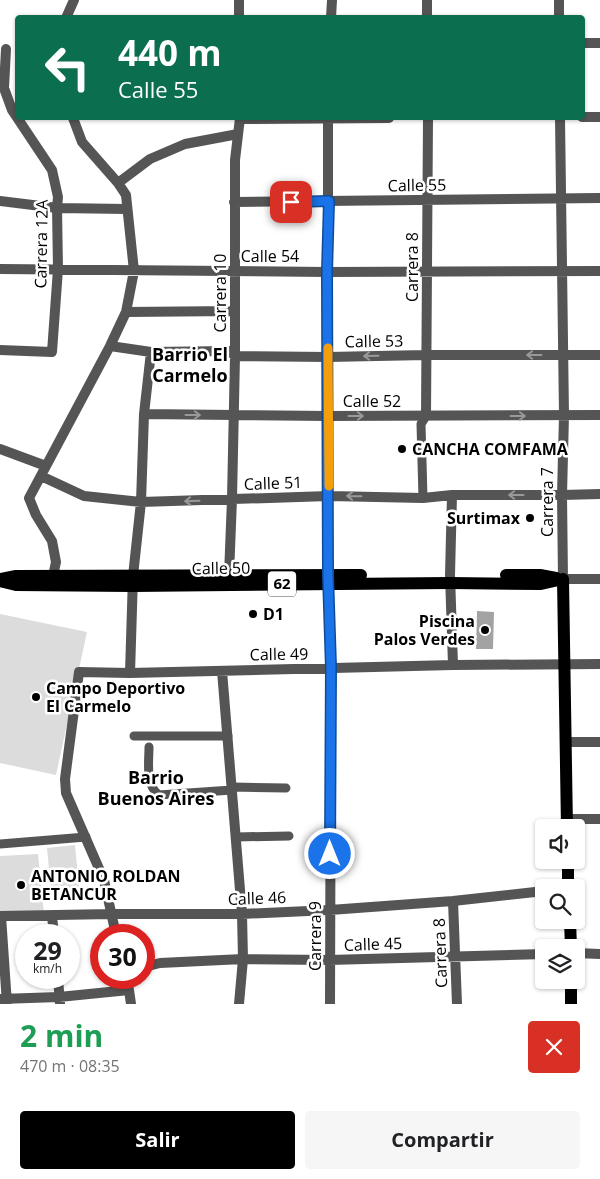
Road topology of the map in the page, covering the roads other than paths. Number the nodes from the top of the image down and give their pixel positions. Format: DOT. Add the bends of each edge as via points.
graph roads {
  1 [pos="74,0"];
  2 [pos="239,0"];
  3 [pos="332,0"];
  4 [pos="427,0"];
  5 [pos="559,0"];
  6 [pos="67,15"];
  7 [pos="238,15"];
  8 [pos="331,15"];
  9 [pos="427,15"];
  10 [pos="559,15"];
  11 [pos="585,43"];
  12 [pos="600,43"];
  13 [pos="6,50"];
  14 [pos="15,114"];
  15 [pos="585,117"];
  16 [pos="600,117"];
  17 [pos="19,120"];
  18 [pos="74,120"];
  19 [pos="240,120"];
  20 [pos="328,120"];
  21 [pos="428,120"];
  22 [pos="560,120"];
  23 [pos="238,134"];
  24 [pos="118,183"];
  25 [pos="600,198"];
  26 [pos="560,199"];
  27 [pos="427,200"];
  28 [pos="0,201"];
  29 [pos="329,201"];
  30 [pos="234,202"];
  31 [pos="57,208"];
  32 [pos="127,209"];
  33 [pos="0,269"];
  34 [pos="58,269"];
  35 [pos="134,270"];
  36 [pos="426,270"];
  37 [pos="234,271"];
  38 [pos="561,271"];
  39 [pos="600,271"];
  40 [pos="327,272"];
  41 [pos="235,311"];
  42 [pos="126,312"];
  43 [pos="110,346"];
  44 [pos="0,350"];
  45 [pos="151,352"];
  46 [pos="426,355"];
  47 [pos="563,355"];
  48 [pos="600,355"];
  49 [pos="235,356"];
  50 [pos="328,356"];
  51 [pos="144,414"];
  52 [pos="233,415"];
  53 [pos="564,415"];
  54 [pos="600,415"];
  55 [pos="328,416"];
  56 [pos="426,416"];
  57 [pos="0,449"];
  58 [pos="46,466"];
  59 [pos="41,476"];
  60 [pos="600,494"];
  61 [pos="452,495"];
  62 [pos="562,495"];
  63 [pos="329,496"];
  64 [pos="423,498"];
  65 [pos="232,499"];
  66 [pos="141,502"];
  67 [pos="229,575"];
  68 [pos="54,576"];
  69 [pos="328,579"];
  70 [pos="450,579"];
  71 [pos="563,579"];
  72 [pos="600,579"];
  73 [pos="0,580"];
  74 [pos="132,581"];
  75 [pos="600,664"];
  76 [pos="565,665"];
  77 [pos="453,666"];
  78 [pos="331,668"];
  79 [pos="222,671"];
  80 [pos="130,673"];
  81 [pos="134,736"];
  82 [pos="228,736"];
  83 [pos="566,742"];
  84 [pos="600,742"];
  85 [pos="149,747"];
  86 [pos="232,788"];
  87 [pos="286,788"];
  88 [pos="567,819"];
  89 [pos="600,819"];
  90 [pos="585,821"];
  91 [pos="289,836"];
  92 [pos="86,837"];
  93 [pos="236,837"];
  94 [pos="0,844"];
  95 [pos="535,892"];
  96 [pos="453,901"];
  97 [pos="330,910"];
  98 [pos="112,914"];
  99 [pos="242,914"];
  100 [pos="0,916"];
  101 [pos="52,916"];
  102 [pos="53,924"];
  103 [pos="114,924"];
  104 [pos="585,953"];
  105 [pos="535,954"];
  106 [pos="600,954"];
  107 [pos="455,956"];
  108 [pos="243,958"];
  109 [pos="329,960"];
  110 [pos="155,964"];
  111 [pos="571,989"];
  112 [pos="129,990"];
  113 [pos="60,1000"];
  114 [pos="5,1001"];
  115 [pos="131,1004"];
  116 [pos="238,1004"];
  117 [pos="330,1004"];
  118 [pos="457,1004"];
  119 [pos="571,1004"];
  1 -- 6 [label="street"];
  2 -- 7 [label="street"];
  3 -- 8 [label="street"];
  4 -- 9 [label="street"];
  5 -- 10 [label="street"];
  11 -- 12 [label="street"];
  13 -- 14 [label="street, Carrera 12A" via="4,88"];
  15 -- 16 [label="street"];
  17 -- 31 [label="street, Carrera 12A" via="52,170"];
  18 -- 24 [label="street" via="82,142"];
  19 -- 23 [label="street, Carrera 10"];
  20 -- 29 [label="street, Carrera 9"];
  21 -- 27 [label="street, Carrera 8"];
  22 -- 26 [label="street, Carrera 7"];
  23 -- 24 [label="street" via="185,144 150,159"];
  23 -- 30 [label="street, Carrera 10"];
  24 -- 32 [label="street" via="126,195"];
  25 -- 26 [label="street, Calle 55"];
  26 -- 27 [label="street, Calle 55"];
  26 -- 38 [label="street, Carrera 7"];
  27 -- 29 [label="street, Calle 55"];
  27 -- 36 [label="street, Carrera 8"];
  28 -- 31 [label="street"];
  29 -- 30 [label="street, Calle 55"];
  29 -- 40 [label="street, Carrera 9"];
  30 -- 37 [label="street, Carrera 10"];
  31 -- 32 [label="street"];
  31 -- 34 [label="street, Carrera 12A"];
  32 -- 35 [label="street"];
  33 -- 34 [label="street, Calle 54"];
  34 -- 35 [label="street, Calle 54"];
  34 -- 44 [label="street, Carrera 12A" via="52,352"];
  35 -- 37 [label="street, Calle 54"];
  35 -- 42 [label="street"];
  36 -- 38 [label="street, Calle 54"];
  36 -- 40 [label="street, Calle 54"];
  36 -- 46 [label="street, Carrera 8"];
  37 -- 40 [label="street, Calle 54"];
  37 -- 41 [label="street, Carrera 10"];
  38 -- 39 [label="street, Calle 54"];
  38 -- 47 [label="street, Carrera 7"];
  40 -- 50 [label="street, Carrera 9"];
  41 -- 42 [label="street"];
  41 -- 49 [label="street, Carrera 10"];
  42 -- 43 [label="street"];
  43 -- 45 [label="street, Calle 53"];
  43 -- 58 [label="street"];
  45 -- 49 [label="street, Calle 53" via="230,351"];
  45 -- 51 [label="street"];
  47 -- 46 [label="street, Calle 53, one-way"];
  46 -- 50 [label="street, Calle 53, one-way"];
  46 -- 56 [label="street, Carrera 8"];
  47 -- 48 [label="street, Calle 53"];
  47 -- 53 [label="street, Carrera 7"];
  49 -- 50 [label="street, Calle 53"];
  49 -- 52 [label="street, Carrera 10"];
  50 -- 55 [label="street, Carrera 9"];
  51 -- 52 [label="street, Calle 52, one-way"];
  51 -- 66 [label="street"];
  52 -- 55 [label="street, Calle 52"];
  52 -- 65 [label="street, Carrera 10"];
  53 -- 54 [label="street, Calle 52"];
  56 -- 53 [label="street, Calle 52, one-way"];
  53 -- 62 [label="street, Carrera 7"];
  55 -- 56 [label="street, Calle 52, one-way"];
  55 -- 63 [label="street, Carrera 9"];
  56 -- 64 [label="street" via="421,424"];
  57 -- 58 [label="street"];
  58 -- 59 [label="street"];
  59 -- 66 [label="street, Calle 51" via="84,496"];
  59 -- 68 [label="street" via="29,498 52,541 56,562"];
  60 -- 62 [label="street, Calle 51"];
  62 -- 61 [label="street, Calle 51, one-way"];
  61 -- 64 [label="street, Calle 51"];
  61 -- 70 [label="street"];
  62 -- 71 [label="street, Carrera 7"];
  64 -- 63 [label="street, Calle 51, one-way"];
  63 -- 65 [label="street, Calle 51"];
  63 -- 69 [label="street, Carrera 9"];
  65 -- 66 [label="street, Calle 51, one-way"];
  65 -- 67 [label="street"];
  66 -- 74 [label="street"];
  67 -- 69 [label="main road, Calle 50 / 62"];
  67 -- 74 [label="main road, Calle 50 / 62"];
  68 -- 73 [label="main road, Calle 50 / 62" via="16,576"];
  68 -- 74 [label="main road, Calle 50 / 62"];
  69 -- 70 [label="main road, Calle 50 / 62"];
  69 -- 74 [label="main road, Calle 50 / 62"];
  69 -- 78 [label="street, Carrera 9"];
  70 -- 71 [label="main road, Calle 50 / 62" via="540,575"];
  70 -- 77 [label="street"];
  71 -- 72 [label="street, Calle 50"];
  71 -- 76 [label="main road, Carrera 7"];
  73 -- 74 [label="main road, Calle 50 / 62" via="16,585"];
  74 -- 80 [label="street"];
  75 -- 76 [label="street, Calle 49"];
  76 -- 77 [label="street, Calle 49"];
  76 -- 83 [label="main road, Carrera 7"];
  77 -- 78 [label="street, Calle 49"];
  78 -- 79 [label="street, Calle 49"];
  78 -- 97 [label="street, Carrera 9"];
  79 -- 80 [label="street, Calle 49"];
  79 -- 82 [label="street"];
  80 -- 92 [label="street, Calle 49" via="79,672 65,779 66,793"];
  81 -- 82 [label="street"];
  82 -- 86 [label="street"];
  83 -- 84 [label="street"];
  83 -- 88 [label="main road, Carrera 7"];
  85 -- 86 [label="street" via="150,784 159,795"];
  86 -- 87 [label="street"];
  86 -- 93 [label="street"];
  89 -- 90 [label="street"];
  91 -- 93 [label="street"];
  92 -- 94 [label="street"];
  92 -- 98 [label="street" via="104,880"];
  93 -- 99 [label="street"];
  95 -- 96 [label="street, Calle 46"];
  96 -- 97 [label="street, Calle 46"];
  96 -- 107 [label="street, Carrera 8"];
  97 -- 99 [label="street, Calle 46"];
  97 -- 109 [label="street, Carrera 9"];
  98 -- 99 [label="street, Calle 46"];
  98 -- 101 [label="street, Calle 46"];
  98 -- 103 [label="street"];
  99 -- 108 [label="street"];
  100 -- 101 [label="street, Calle 46"];
  100 -- 114 [label="street"];
  101 -- 102 [label="street"];
  104 -- 106 [label="street"];
  105 -- 107 [label="street, Calle 45"];
  107 -- 109 [label="street, Calle 45"];
  107 -- 118 [label="street, Carrera 8"];
  108 -- 109 [label="street, Calle 45"];
  108 -- 110 [label="street, Calle 45"];
  108 -- 116 [label="street"];
  109 -- 117 [label="street, Carrera 9"];
  111 -- 119 [label="main road"];
  112 -- 113 [label="street"];
  112 -- 115 [label="street"];
  113 -- 114 [label="street"];
}
